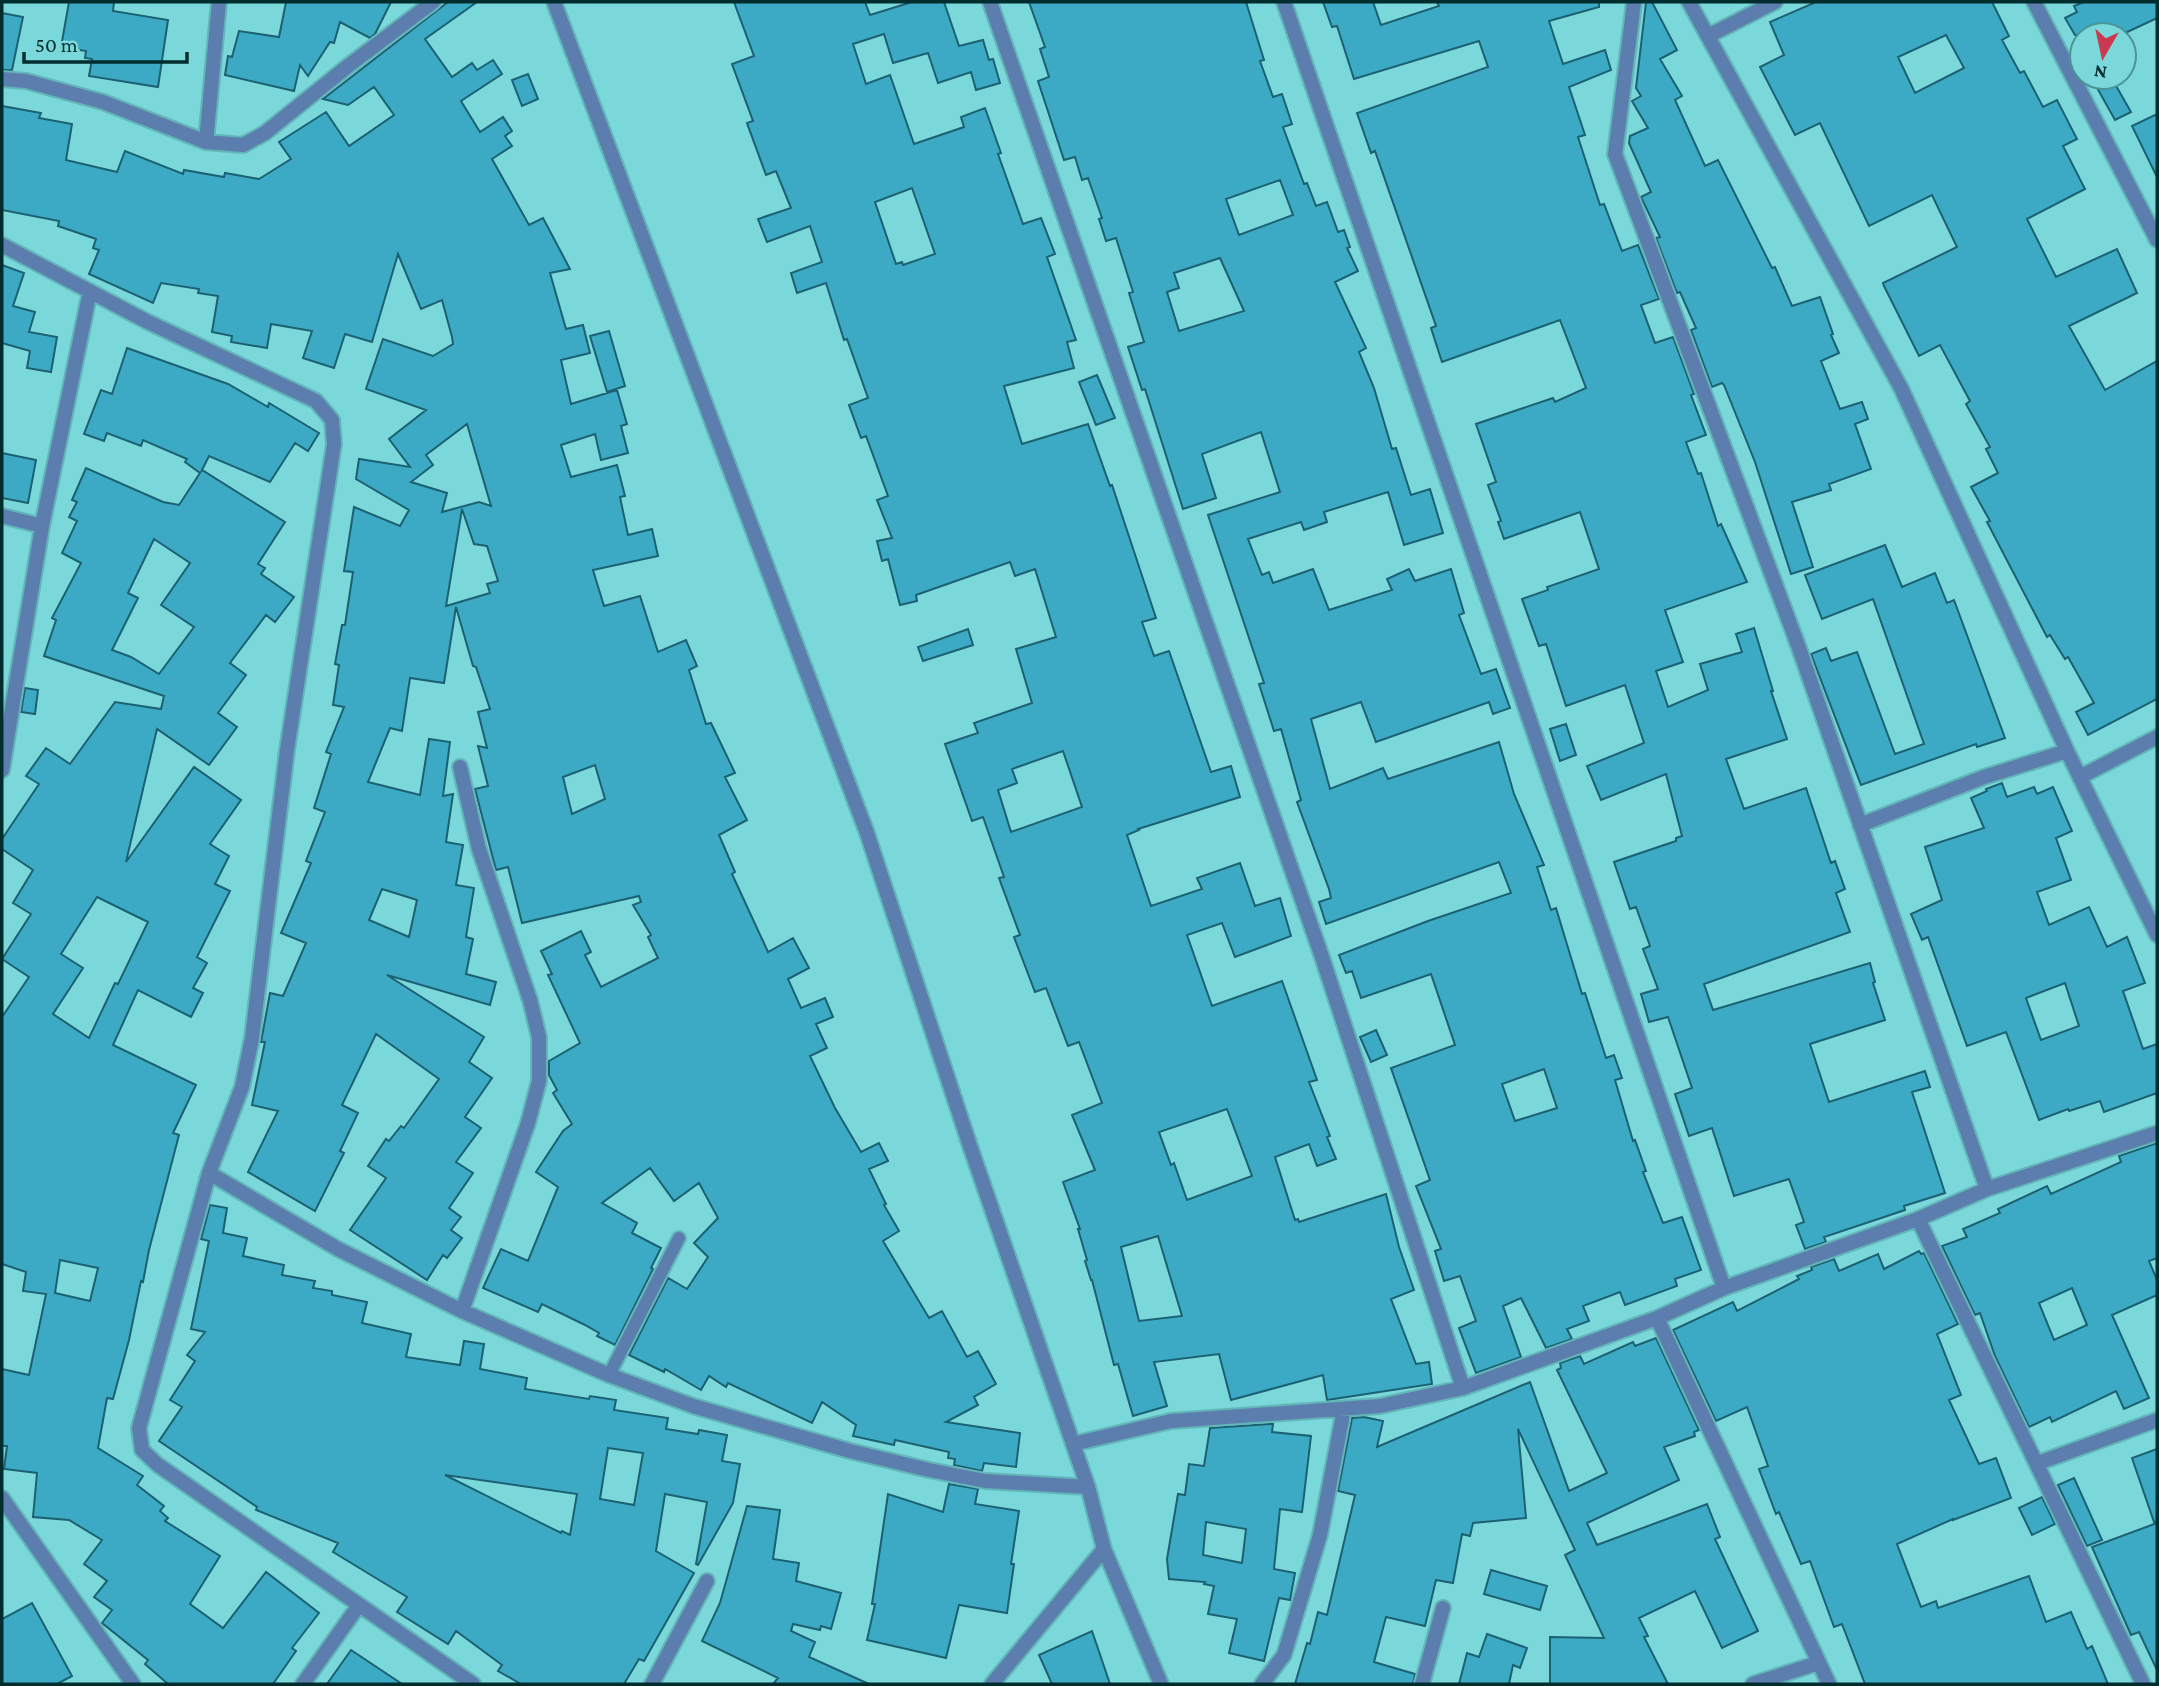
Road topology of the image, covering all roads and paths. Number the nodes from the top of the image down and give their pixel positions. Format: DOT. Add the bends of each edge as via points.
graph roads {
  1 [pos="219,2"];
  2 [pos="433,2"];
  3 [pos="554,2"];
  4 [pos="990,2"];
  5 [pos="1284,2"];
  6 [pos="1634,2"];
  7 [pos="1689,2"];
  8 [pos="1775,2"];
  9 [pos="2035,2"];
  10 [pos="1708,36"];
  11 [pos="2,79"];
  12 [pos="206,142"];
  13 [pos="2157,240"];
  14 [pos="2,245"];
  15 [pos="90,291"];
  16 [pos="2,516"];
  17 [pos="42,526"];
  18 [pos="2157,737"];
  19 [pos="2067,751"];
  20 [pos="460,767"];
  21 [pos="2,770"];
  22 [pos="2080,777"];
  23 [pos="1860,825"];
  24 [pos="2157,935"];
  25 [pos="2157,1133"];
  26 [pos="209,1173"];
  27 [pos="1987,1189"];
  28 [pos="1918,1219"];
  29 [pos="679,1238"];
  30 [pos="1724,1288"];
  31 [pos="462,1311"];
  32 [pos="1657,1318"];
  33 [pos="609,1375"];
  34 [pos="1462,1388"];
  35 [pos="1344,1409"];
  36 [pos="2157,1420"];
  37 [pos="1073,1444"];
  38 [pos="2038,1463"];
  39 [pos="1088,1487"];
  40 [pos="2,1498"];
  41 [pos="1104,1549"];
  42 [pos="707,1581"];
  43 [pos="359,1605"];
  44 [pos="1443,1608"];
  45 [pos="1818,1663"];
  46 [pos="133,1684"];
  47 [pos="303,1684"];
  48 [pos="473,1684"];
  49 [pos="652,1684"];
  50 [pos="992,1684"];
  51 [pos="1161,1684"];
  52 [pos="1262,1684"];
  53 [pos="1422,1684"];
  54 [pos="1753,1684"];
  55 [pos="1829,1684"];
  56 [pos="2143,1684"];
  1 -- 12 [label="street"];
  2 -- 12 [label="street" via="256,140 243,145"];
  3 -- 37 [label="street" via="867,833"];
  4 -- 34 [label="street" via="1322,957"];
  5 -- 30 [label="street"];
  6 -- 23 [label="street" via="1615,154"];
  7 -- 10 [label="street"];
  8 -- 10 [label="street"];
  9 -- 13 [label="street"];
  10 -- 19 [label="street" via="1901,388"];
  11 -- 12 [label="street" via="103,102"];
  14 -- 15 [label="street"];
  15 -- 17 [label="street"];
  15 -- 26 [label="street" via="316,401 332,420 334,444 287,750 252,1038 242,1087"];
  16 -- 17 [label="street"];
  17 -- 21 [label="street"];
  18 -- 22 [label="street"];
  19 -- 22 [label="street"];
  19 -- 23 [label="street"];
  20 -- 31 [label="street" via="479,849 539,1037 539,1081 528,1122"];
  22 -- 24 [label="street"];
  23 -- 27 [label="street"];
  25 -- 27 [label="street"];
  26 -- 31 [label="street" via="338,1249"];
  26 -- 43 [label="street" via="139,1428 142,1450"];
  27 -- 28 [label="street"];
  28 -- 30 [label="street"];
  28 -- 38 [label="street"];
  29 -- 33 [label="lane"];
  30 -- 32 [label="street"];
  31 -- 33 [label="street"];
  32 -- 34 [label="street"];
  32 -- 45 [label="street"];
  33 -- 39 [label="street" via="693,1406 916,1467 985,1481"];
  34 -- 35 [label="street"];
  35 -- 37 [label="street" via="1171,1421"];
  35 -- 52 [label="street" via="1308,1575 1284,1655"];
  36 -- 38 [label="street"];
  37 -- 39 [label="street"];
  38 -- 56 [label="street"];
  39 -- 41 [label="street"];
  40 -- 46 [label="street"];
  41 -- 50 [label="street"];
  41 -- 51 [label="street"];
  42 -- 49 [label="street"];
  43 -- 47 [label="street"];
  43 -- 48 [label="street"];
  44 -- 53 [label="street"];
  45 -- 54 [label="street"];
  45 -- 55 [label="street"];
}
